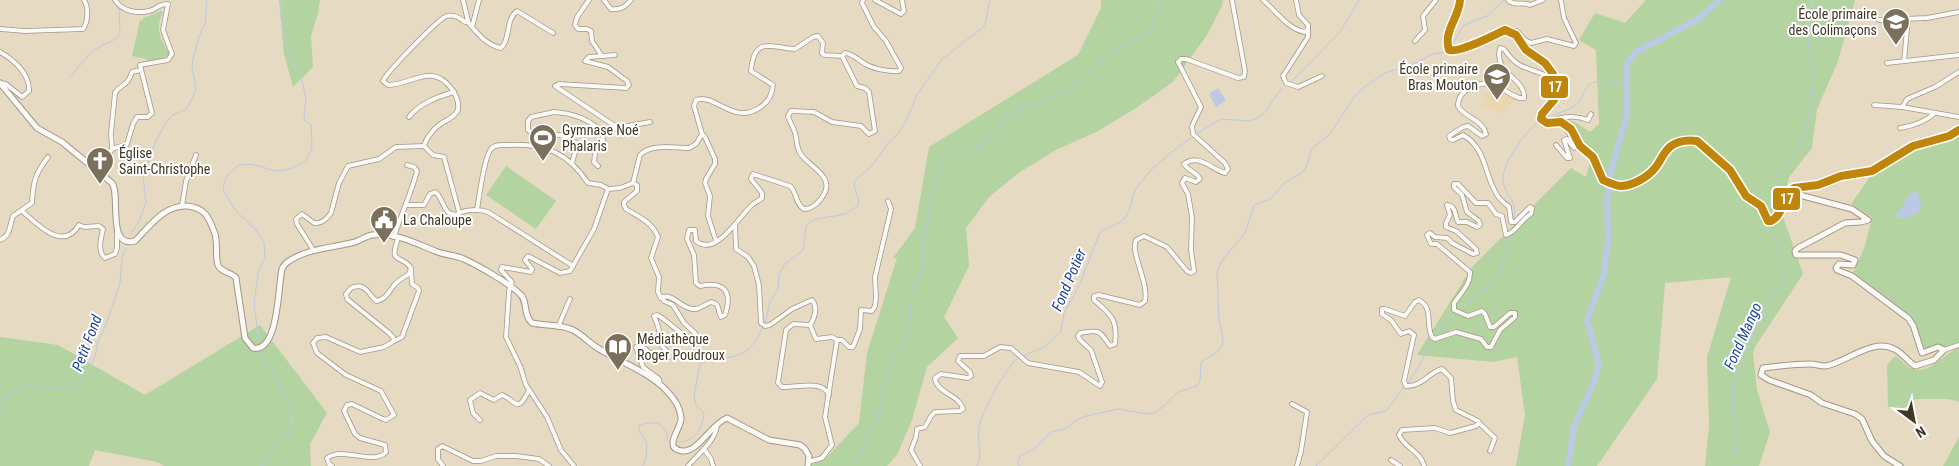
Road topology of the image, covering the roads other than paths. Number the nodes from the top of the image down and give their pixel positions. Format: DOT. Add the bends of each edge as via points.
graph roads {
  1 [pos="84,0"];
  2 [pos="115,0"];
  3 [pos="463,0"];
  4 [pos="479,0"];
  5 [pos="589,0"];
  6 [pos="604,0"];
  7 [pos="632,0"];
  8 [pos="863,0"];
  9 [pos="875,0"];
  10 [pos="902,0"];
  11 [pos="1232,0"];
  12 [pos="1263,0"];
  13 [pos="1296,0"];
  14 [pos="1436,0"];
  15 [pos="1460,0"];
  16 [pos="1508,0"];
  17 [pos="1543,0"];
  18 [pos="1562,0"];
  19 [pos="168,2"];
  20 [pos="1530,2"];
  21 [pos="1959,12"];
  22 [pos="1908,19"];
  23 [pos="1879,20"];
  24 [pos="466,21"];
  25 [pos="472,27"];
  26 [pos="0,29"];
  27 [pos="1308,29"];
  28 [pos="1508,30"];
  29 [pos="553,32"];
  30 [pos="1416,42"];
  31 [pos="0,52"];
  32 [pos="615,55"];
  33 [pos="1959,55"];
  34 [pos="602,56"];
  35 [pos="842,56"];
  36 [pos="1904,61"];
  37 [pos="1887,63"];
  38 [pos="141,70"];
  39 [pos="1959,72"];
  40 [pos="1322,76"];
  41 [pos="1951,78"];
  42 [pos="1554,80"];
  43 [pos="1959,80"];
  44 [pos="0,83"];
  45 [pos="454,92"];
  46 [pos="1874,105"];
  47 [pos="1902,107"];
  48 [pos="1935,113"];
  49 [pos="1591,114"];
  50 [pos="409,117"];
  51 [pos="1959,117"];
  52 [pos="1557,121"];
  53 [pos="650,122"];
  54 [pos="1567,126"];
  55 [pos="616,128"];
  56 [pos="1900,128"];
  57 [pos="1959,130"];
  58 [pos="602,132"];
  59 [pos="702,134"];
  60 [pos="577,145"];
  61 [pos="1556,145"];
  62 [pos="424,146"];
  63 [pos="596,146"];
  64 [pos="112,149"];
  65 [pos="196,155"];
  66 [pos="48,157"];
  67 [pos="572,163"];
  68 [pos="407,165"];
  69 [pos="598,166"];
  70 [pos="99,171"];
  71 [pos="633,182"];
  72 [pos="608,189"];
  73 [pos="1792,194"];
  74 [pos="888,201"];
  75 [pos="406,205"];
  76 [pos="182,206"];
  77 [pos="477,210"];
  78 [pos="22,211"];
  79 [pos="459,212"];
  80 [pos="735,224"];
  81 [pos="117,228"];
  82 [pos="396,237"];
  83 [pos="0,240"];
  84 [pos="716,242"];
  85 [pos="314,251"];
  86 [pos="573,266"];
  87 [pos="411,271"];
  88 [pos="511,286"];
  89 [pos="661,298"];
  90 [pos="570,299"];
  91 [pos="810,325"];
  92 [pos="558,327"];
  93 [pos="838,340"];
  94 [pos="394,341"];
  95 [pos="1959,345"];
  96 [pos="1944,350"];
  97 [pos="660,385"];
  98 [pos="529,390"];
  99 [pos="829,394"];
  100 [pos="1292,404"];
  101 [pos="480,420"];
  102 [pos="1479,423"];
  103 [pos="717,425"];
  104 [pos="704,449"];
  105 [pos="1490,450"];
  106 [pos="1391,460"];
  107 [pos="808,464"];
  108 [pos="332,466"];
  109 [pos="443,466"];
  110 [pos="549,466"];
  111 [pos="574,466"];
  112 [pos="688,466"];
  113 [pos="713,466"];
  114 [pos="920,466"];
  115 [pos="1297,466"];
  116 [pos="1400,466"];
  117 [pos="1424,466"];
  118 [pos="1900,466"];
  1 -- 26 [label="street" via="88,9 83,29"];
  2 -- 19 [label="street" via="134,12 149,11"];
  3 -- 24 [label="street" via="468,17"];
  4 -- 25 [label="street"];
  5 -- 34 [label="street" via="575,25 578,29 591,31 592,41"];
  6 -- 7 [label="street" via="611,9 616,9 623,8"];
  8 -- 35 [label="street" via="874,27 901,68 895,72 873,67 851,54"];
  9 -- 10 [label="street" via="901,14 904,11"];
  11 -- 114 [label="street" via="1244,77 1238,78 1186,59 1181,58 1178,62 1201,108 1192,126 1193,134 1228,169 1225,173 1204,162 1184,164 1200,179 1198,182 1185,178 1182,183 1188,194 1192,217 1194,271 1187,271 1163,244 1144,236 1136,240 1134,247 1144,279 1145,302 1140,305 1094,296 1094,300 1112,316 1115,344 1110,346 1097,331 1078,336 1091,350 1101,385 1078,372 1031,364 1004,346 984,356 960,356 958,361 971,376 941,374 935,378 938,386 963,408 960,411 935,412 926,427 917,429 911,450"];
  12 -- 27 [label="street" via="1297,29 1303,32"];
  13 -- 27 [label="street" via="1297,10"];
  14 -- 30 [label="street" via="1424,13 1425,30"];
  15 -- 28 [label="main road" via="1460,10 1446,41 1450,51"];
  16 -- 20 [label="street" via="1513,4"];
  17 -- 20 [label="street"];
  18 -- 28 [label="street" via="1564,18 1576,43 1574,46 1547,39 1530,43 1517,31"];
  19 -- 38 [label="street" via="163,30 171,57 140,65"];
  21 -- 22 [label="street"];
  22 -- 23 [label="street"];
  22 -- 36 [label="street"];
  24 -- 25 [label="street"];
  24 -- 45 [label="street" via="450,15 440,19 384,78 384,83 397,85 429,75 445,82"];
  25 -- 29 [label="street" via="492,46 501,48 509,23 517,12"];
  27 -- 40 [label="street" via="1308,37 1283,76 1286,83 1298,87"];
  28 -- 42 [label="main road" via="1520,38 1526,50 1545,63"];
  31 -- 44 [label="street" via="17,64 28,80 29,91 22,97"];
  32 -- 34 [label="street"];
  33 -- 36 [label="street"];
  34 -- 55 [label="street" via="586,60 608,67 627,81 628,87 555,86 615,124"];
  35 -- 59 [label="street" via="824,55 823,43 818,36 795,49 770,44 762,46 756,53 751,71 773,85 768,102 745,114 705,99 696,100 694,106"];
  35 -- 80 [label="street" via="857,86 869,92 874,133 869,134 861,126 832,122 814,112 791,111 788,119 799,151 818,169 826,182 824,195 804,209 799,206 790,186 753,174 751,179 762,193 762,198 752,204"];
  36 -- 37 [label="street"];
  38 -- 64 [label="street" via="132,72 129,82 118,88 116,93"];
  38 -- 64 [label="street" via="152,112 148,117 137,117 127,144"];
  39 -- 41 [label="street"];
  41 -- 43 [label="street"];
  41 -- 47 [label="street" via="1907,99"];
  42 -- 52 [label="main road" via="1556,96 1541,116 1547,123"];
  42 -- 102 [label="street" via="1522,67 1504,48 1500,48 1501,66 1520,86 1524,98 1519,99 1494,85 1469,88 1460,96 1458,106 1463,113 1475,119 1486,134 1483,136 1471,126 1466,126 1449,136 1453,140 1463,135 1475,144 1483,156 1496,194 1509,207 1511,222 1530,207 1531,214 1506,235 1502,216 1496,214 1488,203 1476,203 1458,184 1454,184 1463,197 1467,212 1480,225 1476,227 1458,222 1455,210 1447,205 1450,215 1446,227 1458,233 1477,253 1473,254 1447,238 1428,235 1430,244 1438,244 1470,272 1471,277 1454,303 1454,310 1468,316 1482,311 1490,327 1510,313 1515,313 1515,317 1487,347 1481,339 1456,332 1435,339 1432,337 1428,327 1429,310 1419,300 1405,316 1385,309 1381,312 1401,334 1409,331 1414,335 1404,381 1406,386 1415,385 1442,369 1453,383 1456,410"];
  44 -- 70 [label="main road" via="38,128"];
  45 -- 50 [label="street" via="418,108"];
  45 -- 62 [label="street" via="458,98 458,110 453,117 438,125"];
  46 -- 47 [label="street"];
  47 -- 48 [label="street"];
  48 -- 51 [label="street"];
  48 -- 56 [label="street" via="1913,126"];
  49 -- 52 [label="street" via="1588,120 1570,116"];
  52 -- 54 [label="main road"];
  53 -- 55 [label="street"];
  54 -- 61 [label="street" via="1576,147 1564,140 1570,158"];
  54 -- 73 [label="main road" via="1580,146 1590,153 1603,180 1620,186 1648,175 1674,144 1688,140 1697,141 1730,170 1746,196 1761,206 1768,221 1778,216"];
  55 -- 58 [label="street"];
  57 -- 73 [label="main road" via="1913,146 1872,171 1840,176 1818,185 1796,187"];
  58 -- 60 [label="street" via="568,113 531,116 528,130 535,136 559,135"];
  58 -- 63 [label="street" via="603,140"];
  59 -- 71 [label="street" via="689,148 658,148 643,152"];
  59 -- 84 [label="street" via="715,159 705,183 710,196 708,216"];
  60 -- 63 [label="street"];
  60 -- 67 [label="street"];
  62 -- 79 [label="street" via="434,155 444,157"];
  62 -- 85 [label="street" via="396,148 379,159 348,166 327,218 314,223 302,214 296,219"];
  63 -- 69 [label="street" via="594,162"];
  64 -- 70 [label="street"];
  65 -- 76 [label="street" via="186,181"];
  66 -- 78 [label="street" via="32,185 32,203"];
  67 -- 72 [label="street" via="588,183"];
  67 -- 77 [label="street" via="530,144 494,147 486,159"];
  68 -- 75 [label="street" via="418,171"];
  70 -- 81 [label="main road" via="115,187"];
  71 -- 72 [label="street"];
  71 -- 89 [label="street" via="637,191 624,205 656,231 658,237 651,258 659,277"];
  72 -- 86 [label="street" via="594,229"];
  73 -- 96 [label="main road" via="1852,209 1868,220 1839,225 1798,248 1796,255 1842,255 1855,260 1853,265 1839,264 1836,268 1852,276 1908,318 1922,353 1938,347"];
  74 -- 93 [label="street" via="891,209 875,277 875,306 872,311 861,310 860,329 853,347"];
  75 -- 79 [label="street" via="424,205 430,194 435,192 449,213 456,215"];
  75 -- 82 [label="street"];
  76 -- 81 [label="main road" via="166,210 135,241 124,240"];
  76 -- 85 [label="main road" via="199,208 206,215 217,242 218,264 236,278 246,338 249,345 257,349 264,346 269,338 276,314 282,268 293,259"];
  77 -- 79 [label="street"];
  77 -- 86 [label="street" via="488,212"];
  78 -- 81 [label="street" via="49,235 70,236 79,225 99,226 103,230 100,250 105,258 115,254"];
  78 -- 83 [label="street" via="16,212 11,230"];
  80 -- 84 [label="street"];
  80 -- 91 [label="street" via="736,250 750,260 758,280 763,325 770,325 812,300 816,308"];
  82 -- 85 [label="main road" via="373,235"];
  82 -- 87 [label="street" via="395,258 409,265"];
  82 -- 88 [label="main road" via="465,259"];
  84 -- 89 [label="street" via="699,244 695,230 691,228 688,232 688,243 694,254 696,283 700,286 718,285 727,292 729,303 725,315 720,316 715,302 692,309 667,296"];
  86 -- 88 [label="street" via="568,273 560,273 528,256 525,260 531,272 501,268 512,281"];
  87 -- 94 [label="street" via="412,284 419,291 402,337"];
  87 -- 94 [label="street" via="396,282 383,300 376,300 361,286 351,288 346,294 347,299 389,333"];
  88 -- 92 [label="main road" via="524,298 526,314 532,323"];
  88 -- 98 [label="street" via="506,337"];
  89 -- 97 [label="street" via="673,305 696,336 691,338 661,317 654,316 662,346 669,357 654,356 640,344 636,347 644,367 659,379"];
  90 -- 92 [label="street"];
  91 -- 93 [label="street" via="816,339 832,337"];
  91 -- 99 [label="street" via="793,324 786,330 778,383 782,387 820,386"];
  92 -- 97 [label="main road" via="574,330 595,347"];
  93 -- 99 [label="street"];
  94 -- 108 [label="street" via="384,347 360,352 326,337 314,339 312,346 317,353 346,375 381,391 394,415 386,420 352,404 347,405 344,411 356,434 385,444 386,452 376,457 336,454 327,458"];
  95 -- 96 [label="street"];
  96 -- 118 [label="main road" via="1934,360 1915,366 1893,348 1884,347 1866,349 1825,366 1772,367 1763,368 1760,372 1769,380 1855,414 1862,419 1872,441 1884,456"];
  97 -- 103 [label="main road" via="671,395 681,416 681,424 672,441 674,448 683,451 692,448"];
  98 -- 101 [label="street" via="523,402 518,404 502,395 494,400 480,393 475,396 470,400 470,408"];
  98 -- 111 [label="street" via="547,417 561,450"];
  99 -- 107 [label="street" via="825,422 832,445 822,458"];
  100 -- 115 [label="street" via="1307,412"];
  102 -- 105 [label="street" via="1494,438"];
  102 -- 117 [label="street" via="1450,433 1435,428 1402,430 1399,435 1402,441 1422,458"];
  103 -- 104 [label="street" via="715,434"];
  103 -- 107 [label="main road" via="730,419 769,440 800,445 807,452"];
  104 -- 112 [label="street"];
  104 -- 113 [label="street"];
  106 -- 116 [label="street"];
  109 -- 110 [label="street" via="438,459 438,449 442,446 473,461 516,456 539,459"];
}
